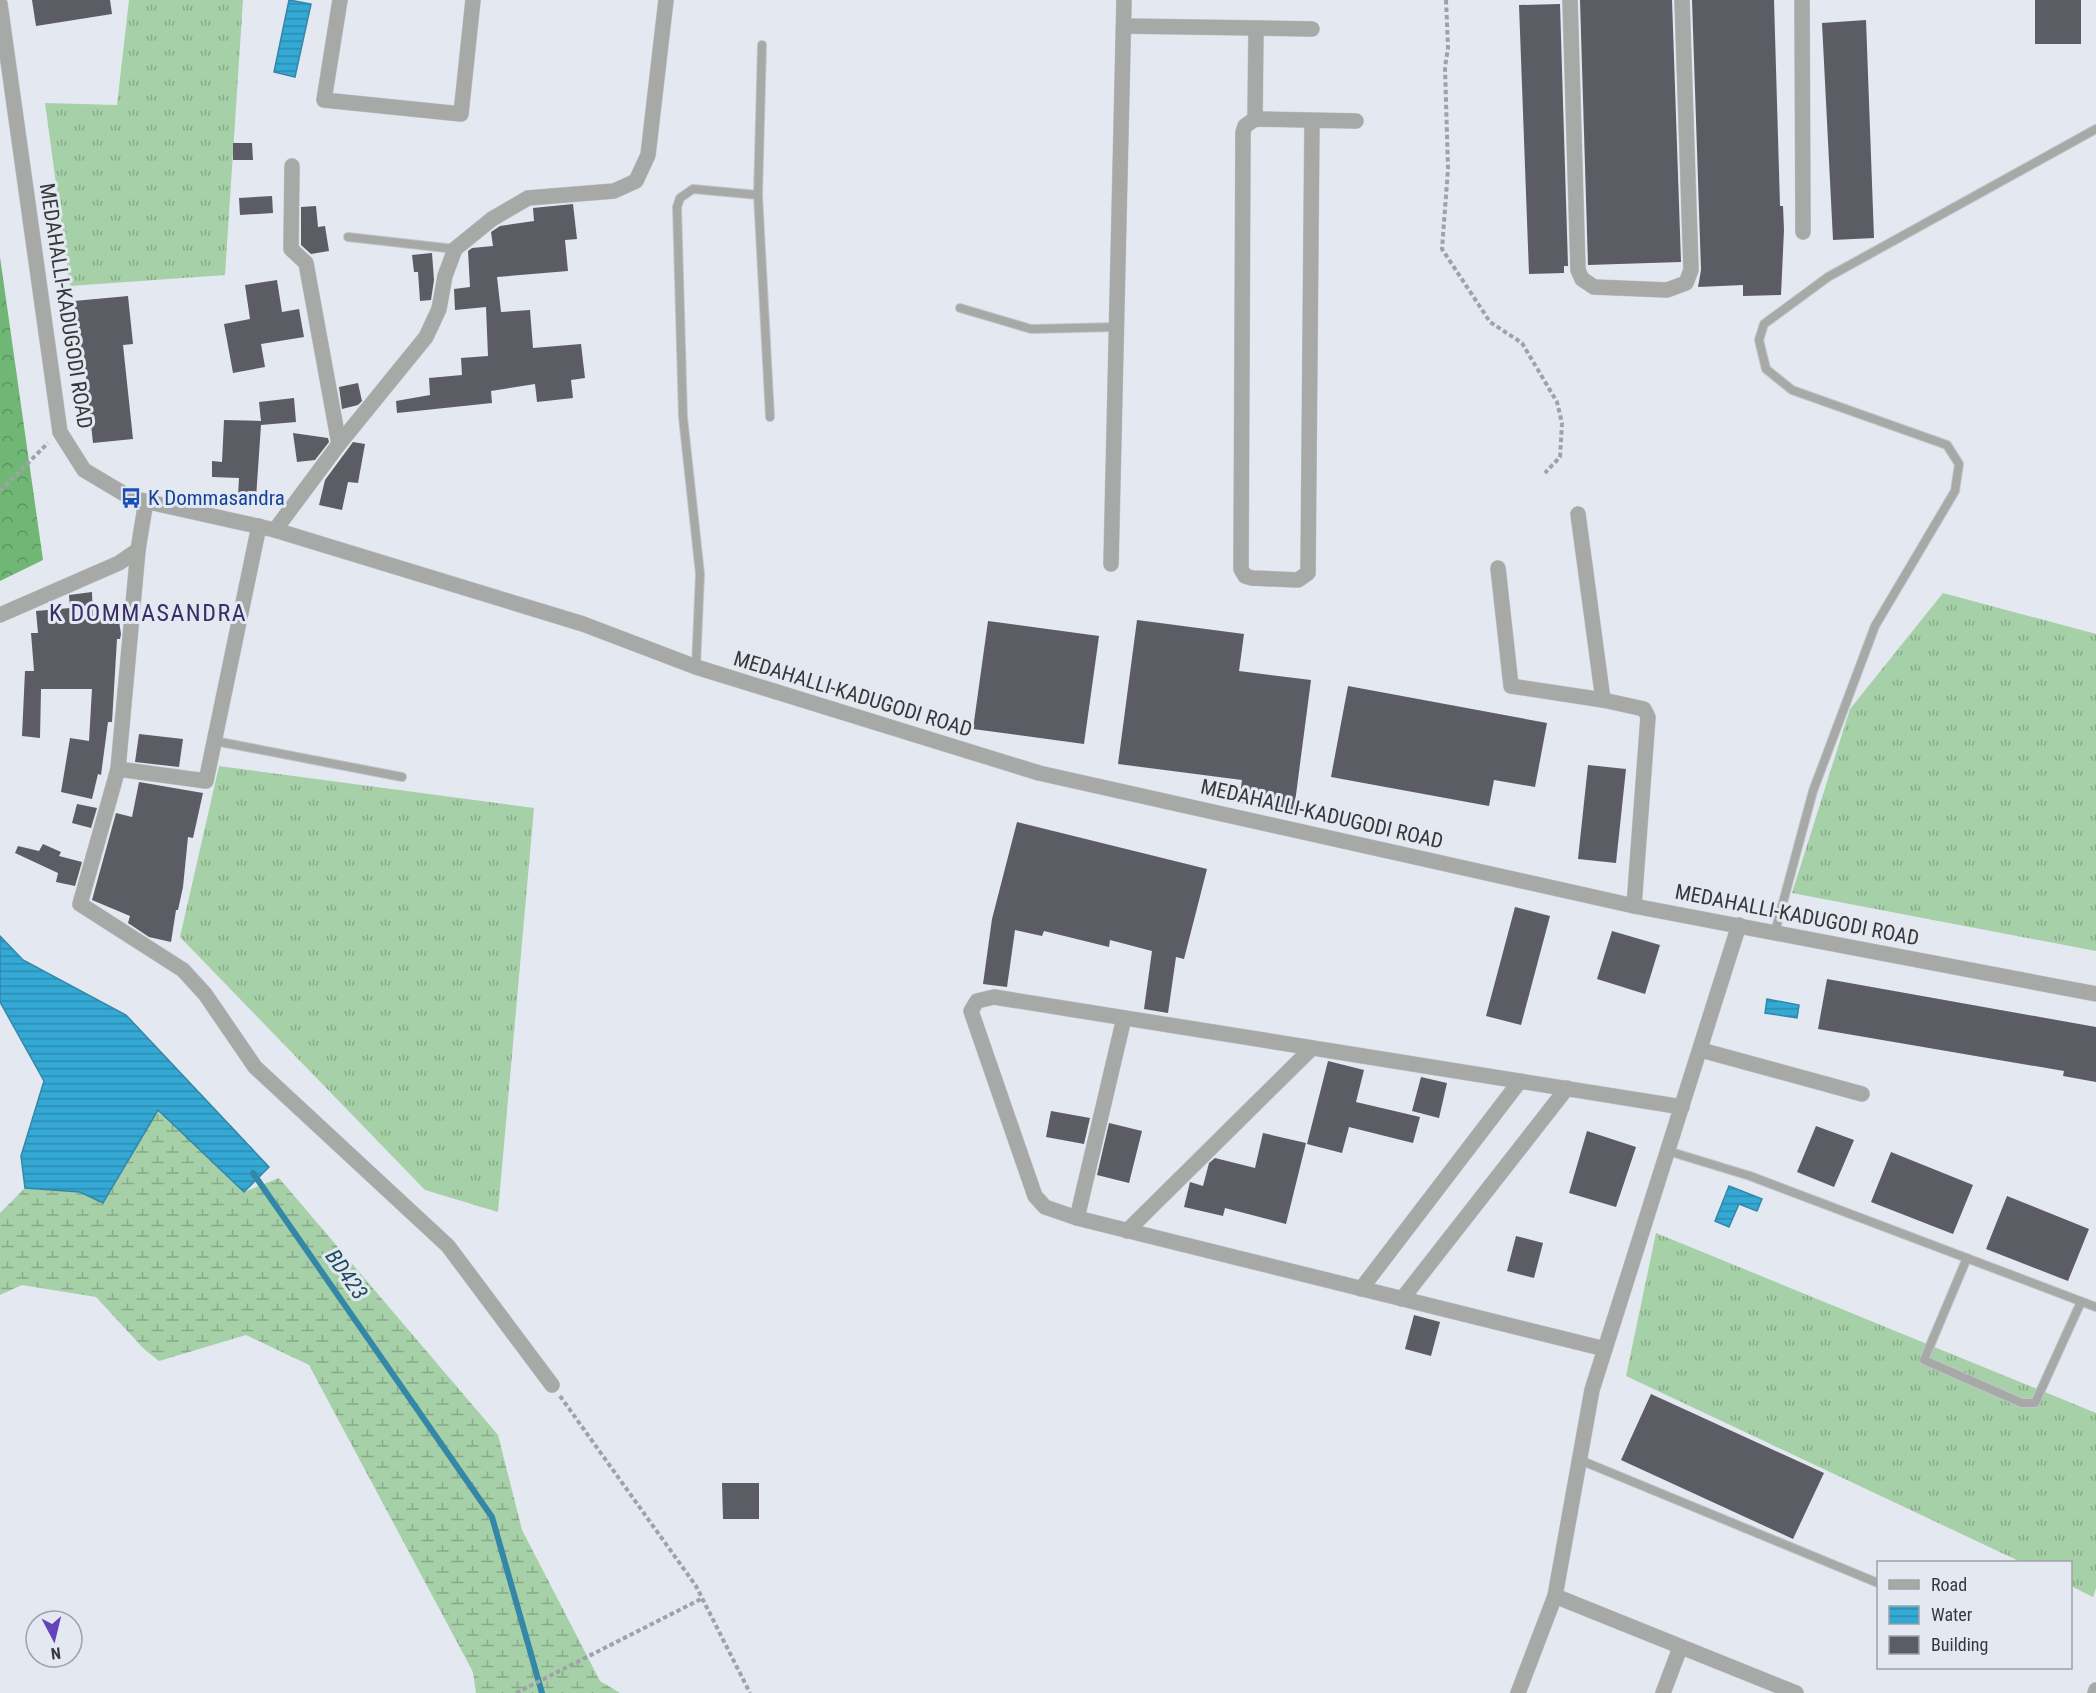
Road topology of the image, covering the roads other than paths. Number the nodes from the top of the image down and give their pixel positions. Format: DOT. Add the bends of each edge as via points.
graph roads {
  1 [pos="340,0"];
  2 [pos="473,0"];
  3 [pos="666,0"];
  4 [pos="1125,0"];
  5 [pos="1570,0"];
  6 [pos="1682,0"];
  7 [pos="1802,0"];
  8 [pos="0,4"];
  9 [pos="1124,26"];
  10 [pos="1256,29"];
  11 [pos="1312,29"];
  12 [pos="762,45"];
  13 [pos="1255,119"];
  14 [pos="1312,120"];
  15 [pos="1356,121"];
  16 [pos="2096,129"];
  17 [pos="292,166"];
  18 [pos="758,195"];
  19 [pos="1803,232"];
  20 [pos="348,237"];
  21 [pos="455,249"];
  22 [pos="960,308"];
  23 [pos="1117,327"];
  24 [pos="770,417"];
  25 [pos="339,444"];
  26 [pos="146,501"];
  27 [pos="1578,514"];
  28 [pos="259,526"];
  29 [pos="275,530"];
  30 [pos="138,550"];
  31 [pos="1111,564"];
  32 [pos="1498,568"];
  33 [pos="0,615"];
  34 [pos="696,667"];
  35 [pos="1603,700"];
  36 [pos="215,741"];
  37 [pos="118,769"];
  38 [pos="402,777"];
  39 [pos="1634,906"];
  40 [pos="1739,925"];
  41 [pos="1775,932"];
  42 [pos="2096,994"];
  43 [pos="1124,1018"];
  44 [pos="1312,1048"];
  45 [pos="1701,1050"];
  46 [pos="1520,1081"];
  47 [pos="1567,1088"];
  48 [pos="1862,1094"];
  49 [pos="1682,1107"];
  50 [pos="1668,1151"];
  51 [pos="1077,1218"];
  52 [pos="1127,1231"];
  53 [pos="1967,1258"];
  54 [pos="1361,1289"];
  55 [pos="1402,1299"];
  56 [pos="2081,1302"];
  57 [pos="2096,1307"];
  58 [pos="1605,1349"];
  59 [pos="552,1385"];
  60 [pos="1580,1460"];
  61 [pos="1877,1583"];
  62 [pos="1555,1596"];
  63 [pos="1680,1648"];
  64 [pos="1518,1693"];
  65 [pos="1663,1693"];
  66 [pos="1796,1693"];
  1 -- 2 [label="street" via="324,100 461,114"];
  3 -- 21 [label="street" via="648,155 636,181 614,191 528,198 492,219"];
  4 -- 9 [label="street"];
  5 -- 6 [label="street" via="1578,270 1582,279 1594,287 1667,291 1686,283 1692,270"];
  7 -- 19 [label="street"];
  8 -- 26 [label="street, MEDAHALLI-KADUGODI ROAD" via="60,432 84,470 131,498"];
  9 -- 10 [label="street"];
  9 -- 23 [label="street"];
  10 -- 11 [label="street"];
  10 -- 13 [label="street"];
  12 -- 18 [label="lane"];
  13 -- 14 [label="street"];
  13 -- 14 [label="street" via="1243,132 1241,569 1252,578 1298,580 1308,573"];
  14 -- 15 [label="street"];
  16 -- 41 [label="lane" via="1828,277 1764,324 1760,350 1766,369 1792,390 1947,445 1959,464 1955,491 1875,626 1813,791"];
  17 -- 25 [label="street" via="291,249 306,263"];
  18 -- 24 [label="lane"];
  18 -- 34 [label="lane" via="693,189 682,195 676,207 682,417 700,574"];
  20 -- 21 [label="lane"];
  21 -- 25 [label="street" via="439,309 426,338"];
  22 -- 23 [label="lane" via="1031,329"];
  23 -- 31 [label="street"];
  25 -- 29 [label="street"];
  26 -- 28 [label="street, MEDAHALLI-KADUGODI ROAD"];
  26 -- 30 [label="street"];
  27 -- 35 [label="street"];
  28 -- 29 [label="street, MEDAHALLI-KADUGODI ROAD"];
  28 -- 36 [label="street"];
  29 -- 34 [label="street, MEDAHALLI-KADUGODI ROAD" via="583,624"];
  30 -- 33 [label="street" via="119,563"];
  30 -- 37 [label="street"];
  32 -- 35 [label="street" via="1511,686"];
  34 -- 39 [label="street, MEDAHALLI-KADUGODI ROAD" via="1038,773"];
  35 -- 39 [label="street" via="1644,709 1648,717"];
  36 -- 37 [label="street" via="206,781"];
  36 -- 38 [label="lane"];
  37 -- 59 [label="street" via="80,904 183,970 205,994 255,1066 448,1245"];
  39 -- 40 [label="street, MEDAHALLI-KADUGODI ROAD"];
  40 -- 41 [label="street, MEDAHALLI-KADUGODI ROAD"];
  40 -- 45 [label="street"];
  41 -- 42 [label="street, MEDAHALLI-KADUGODI ROAD"];
  43 -- 44 [label="street"];
  43 -- 51 [label="street"];
  43 -- 51 [label="street" via="994,998 977,1001 971,1011 1035,1196 1045,1207"];
  44 -- 46 [label="street"];
  44 -- 52 [label="street"];
  45 -- 48 [label="street"];
  45 -- 49 [label="street"];
  46 -- 47 [label="street"];
  46 -- 54 [label="street"];
  47 -- 49 [label="street"];
  47 -- 55 [label="street"];
  49 -- 50 [label="street"];
  50 -- 53 [label="lane" via="1750,1176"];
  50 -- 58 [label="street"];
  51 -- 52 [label="street"];
  52 -- 54 [label="street"];
  53 -- 56 [label="lane"];
  53 -- 56 [label="lane" via="1924,1360 2022,1403 2035,1403"];
  54 -- 55 [label="street"];
  55 -- 58 [label="street"];
  56 -- 57 [label="lane"];
  58 -- 60 [label="street" via="1592,1390"];
  60 -- 61 [label="lane"];
  60 -- 62 [label="street"];
  62 -- 63 [label="street"];
  62 -- 64 [label="street"];
  63 -- 65 [label="street"];
  63 -- 66 [label="street"];
}
